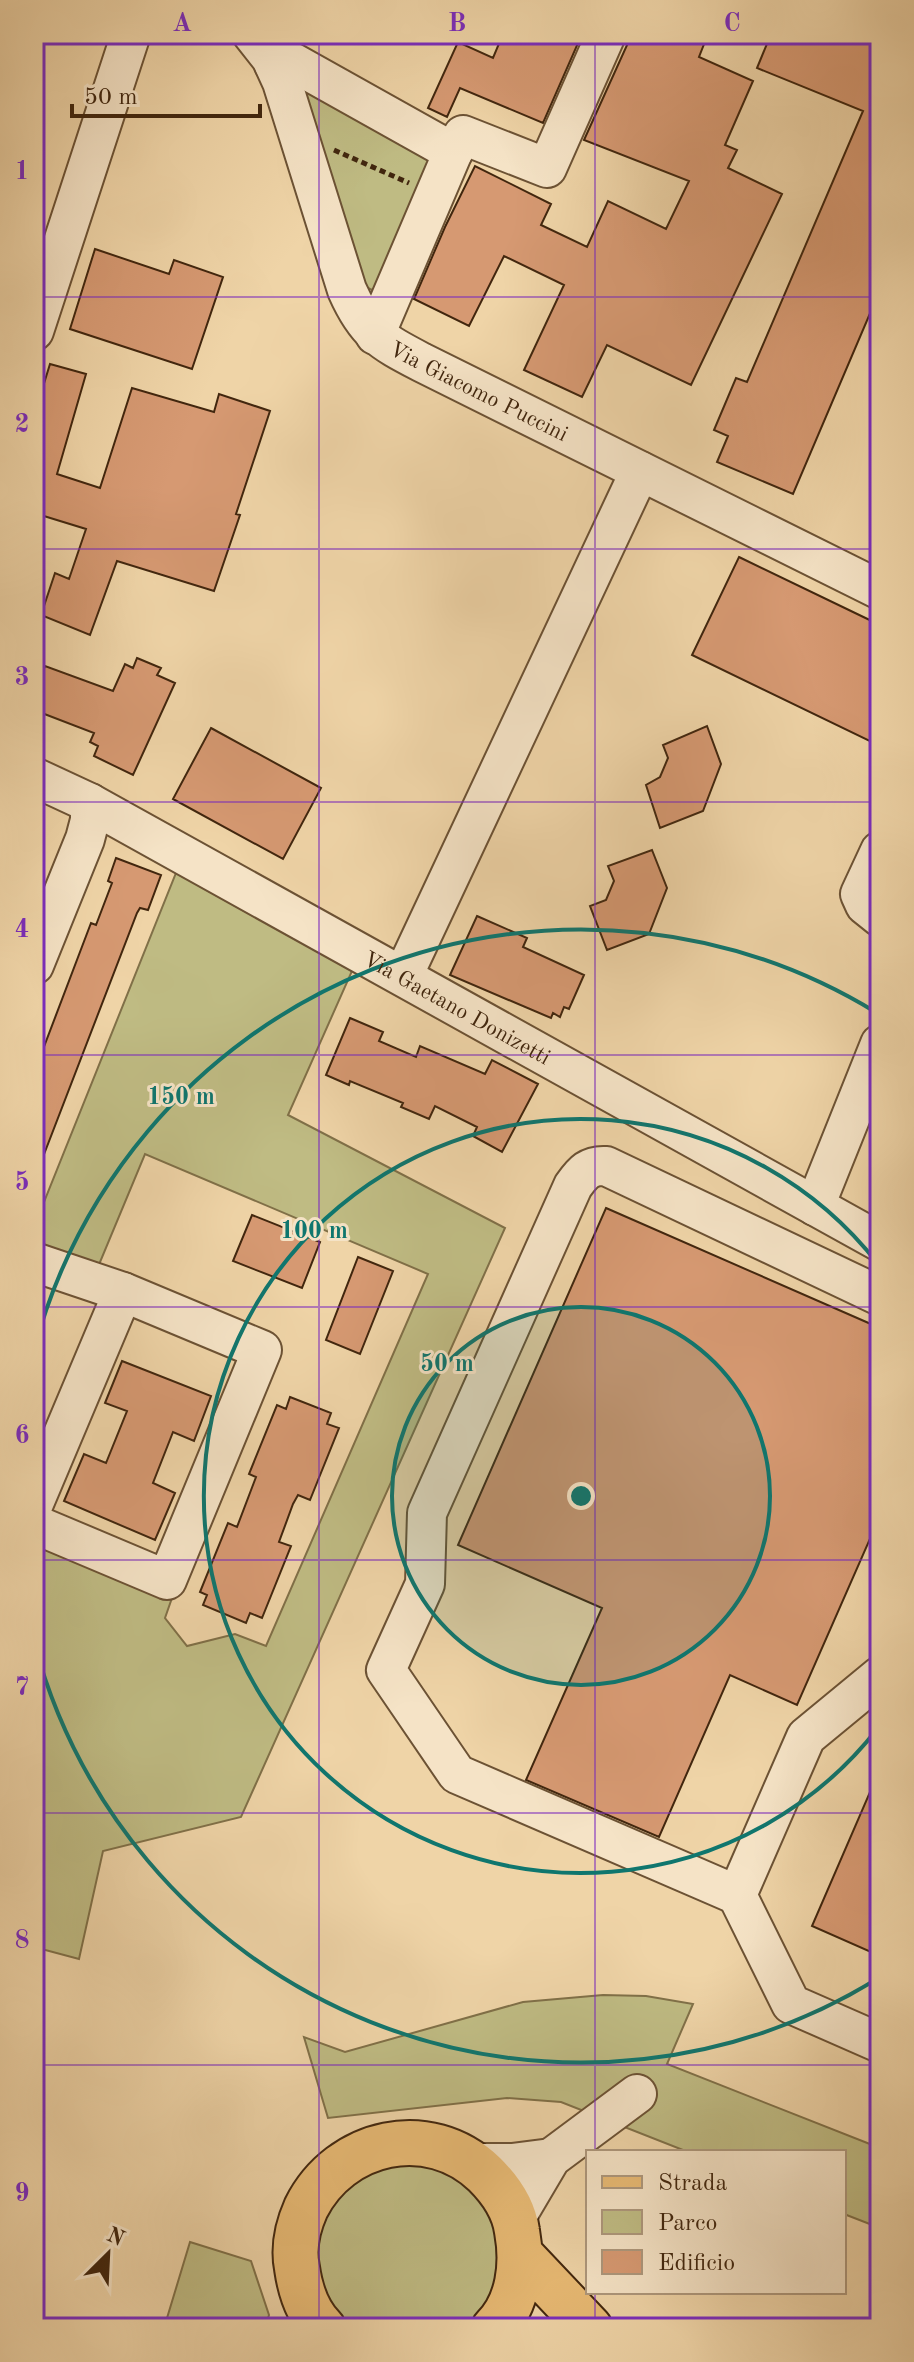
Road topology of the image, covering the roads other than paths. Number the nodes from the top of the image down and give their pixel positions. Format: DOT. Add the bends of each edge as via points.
graph roads {
  1 [pos="131,34"];
  2 [pos="605,37"];
  3 [pos="266,52"];
  4 [pos="453,152"];
  5 [pos="34,331"];
  6 [pos="375,335"];
  7 [pos="640,471"];
  8 [pos="880,590"];
  9 [pos="34,777"];
  10 [pos="90,803"];
  11 [pos="880,851"];
  12 [pos="880,917"];
  13 [pos="34,965"];
  14 [pos="403,976"];
  15 [pos="880,1044"];
  16 [pos="815,1206"];
  17 [pos="877,1240"];
  18 [pos="34,1262"];
  19 [pos="838,1276"];
  20 [pos="123,1292"];
  21 [pos="880,1296"];
  22 [pos="34,1503"];
  23 [pos="34,1524"];
  24 [pos="880,1676"];
  25 [pos="737,1895"];
  26 [pos="880,2043"];
  27 [pos="637,2094"];
  28 [pos="551,2158"];
  29 [pos="473,2163"];
  30 [pos="518,2237"];
  31 [pos="319,2326"];
  32 [pos="494,2328"];
  33 [pos="590,2328"];
  1 -- 5 [label="street"];
  2 -- 4 [label="street" via="547,168 463,135"];
  3 -- 4 [label="street"];
  3 -- 6 [label="street, Via Giacomo Puccini" via="347,290"];
  4 -- 6 [label="street"];
  6 -- 7 [label="street, Via Giacomo Puccini"];
  7 -- 8 [label="street, Via Giacomo Puccini"];
  7 -- 14 [label="street"];
  9 -- 10 [label="street, Via Gaetano Donizetti"];
  10 -- 13 [label="street" via="85,839"];
  10 -- 14 [label="street, Via Gaetano Donizetti"];
  11 -- 12 [label="street" via="860,894"];
  14 -- 16 [label="street, Via Gaetano Donizetti"];
  15 -- 16 [label="street"];
  16 -- 17 [label="street, Via Gaetano Donizetti"];
  17 -- 19 [label="street" via="853,1274"];
  18 -- 20 [label="street"];
  19 -- 21 [label="street"];
  19 -- 25 [label="street" via="606,1166 584,1172 573,1186 427,1513 425,1584 386,1670 457,1774"];
  20 -- 22 [label="street"];
  20 -- 23 [label="street" via="262,1350 167,1580"];
  24 -- 25 [label="street" via="806,1737"];
  25 -- 26 [label="street" via="791,2004"];
  27 -- 28 [label="street"];
  28 -- 29 [label="street"];
  28 -- 30 [label="street"];
  29 -- 30 [label="main road" via="499,2188"];
  29 -- 31 [label="main road" via="441,2147 405,2142 371,2149 340,2165 315,2190 300,2221 295,2256 301,2290"];
  30 -- 32 [label="main road" via="516,2290"];
  30 -- 33 [label="main road"];
}
